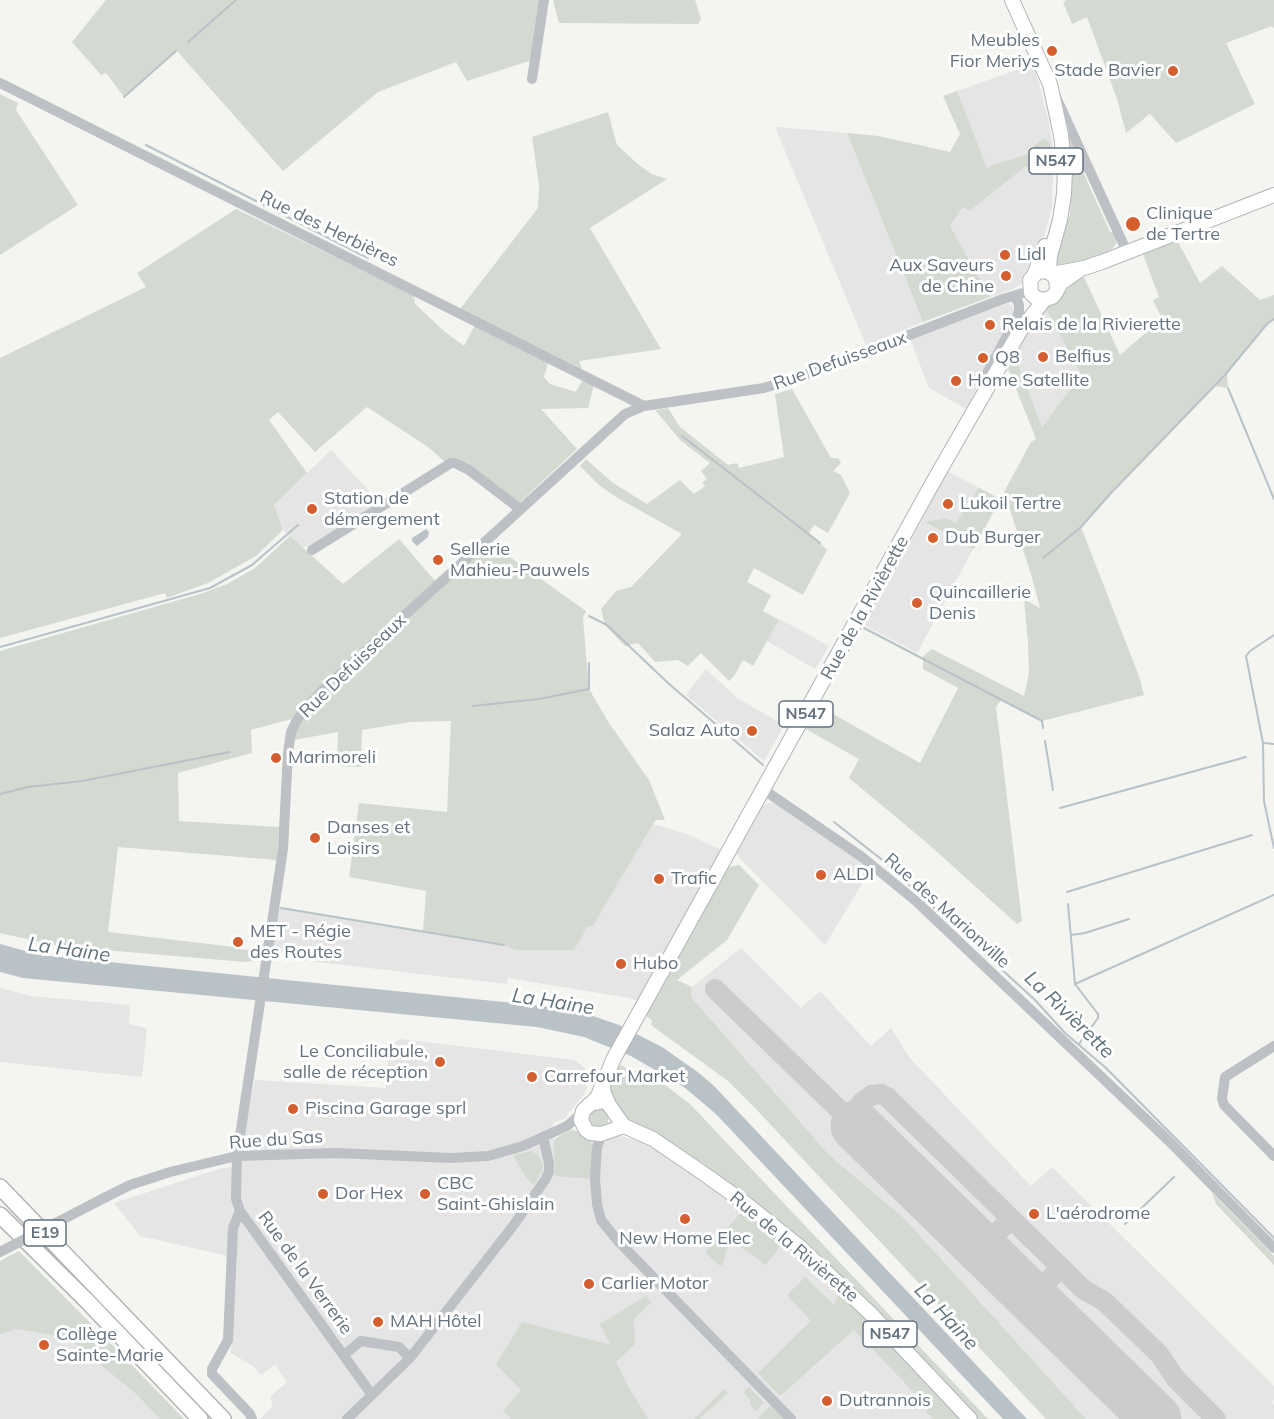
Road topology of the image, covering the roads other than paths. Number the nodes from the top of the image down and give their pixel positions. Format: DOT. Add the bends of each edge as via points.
graph roads {
  1 [pos="544,0"];
  2 [pos="1012,0"];
  3 [pos="1034,50"];
  4 [pos="532,79"];
  5 [pos="0,83"];
  6 [pos="1050,84"];
  7 [pos="1274,195"];
  8 [pos="1127,252"];
  9 [pos="1084,268"];
  10 [pos="1051,273"];
  11 [pos="1034,289"];
  12 [pos="1057,290"];
  13 [pos="1007,298"];
  14 [pos="644,406"];
  15 [pos="978,406"];
  16 [pos="520,510"];
  17 [pos="312,550"];
  18 [pos="764,790"];
  19 [pos="1274,1046"];
  20 [pos="603,1086"];
  21 [pos="592,1102"];
  22 [pos="611,1110"];
  23 [pos="624,1126"];
  24 [pos="594,1131"];
  25 [pos="543,1137"];
  26 [pos="1274,1155"];
  27 [pos="237,1156"];
  28 [pos="0,1187"];
  29 [pos="240,1211"];
  30 [pos="0,1215"];
  31 [pos="0,1226"];
  32 [pos="1274,1248"];
  33 [pos="0,1252"];
  34 [pos="86,1300"];
  35 [pos="344,1355"];
  36 [pos="410,1358"];
  37 [pos="372,1395"];
  38 [pos="200,1419"];
  39 [pos="223,1419"];
  40 [pos="252,1419"];
  41 [pos="347,1419"];
  42 [pos="791,1419"];
  43 [pos="970,1419"];
  1 -- 4 [label="street"];
  2 -- 3 [label="main road, N547"];
  3 -- 6 [label="main road, N547"];
  3 -- 11 [label="main road, N547" via="1051,115 1056,166 1050,227"];
  5 -- 14 [label="street, Rue des Herbières"];
  6 -- 8 [label="street"];
  6 -- 10 [label="main road, N547" via="1065,169 1062,211 1050,256"];
  7 -- 8 [label="main road"];
  8 -- 9 [label="main road"];
  9 -- 10 [label="main road"];
  9 -- 12 [label="main road" via="1069,276"];
  10 -- 11 [label="main road" via="1042,270"];
  10 -- 12 [label="main road" via="1058,282"];
  11 -- 12 [label="main road" via="1052,297"];
  11 -- 13 [label="street, Rue Defuisseaux"];
  11 -- 15 [label="main road, Rue de la Rivièrette / N547" via="1026,322"];
  13 -- 14 [label="street, Rue Defuisseaux" via="764,388"];
  13 -- 15 [label="street" via="1016,298 1020,313 986,375"];
  14 -- 16 [label="street, Rue Defuisseaux" via="625,414"];
  15 -- 18 [label="main road, Rue de la Rivièrette / N547"];
  16 -- 17 [label="street" via="455,463"];
  16 -- 27 [label="street, Rue Defuisseaux" via="325,688 303,710 291,732 283,849"];
  18 -- 20 [label="main road, Rue de la Rivièrette / N547" via="614,1058"];
  18 -- 32 [label="street, Rue des Marionville" via="862,857 917,902 1169,1141"];
  19 -- 26 [label="street" via="1225,1077 1222,1099"];
  20 -- 21 [label="main road, Rue de la Rivièrette / N547"];
  20 -- 22 [label="main road, Rue de la Rivièrette / N547"];
  21 -- 22 [label="main road" via="599,1101"];
  21 -- 24 [label="main road, Rue de la Rivièrette" via="586,1107"];
  22 -- 23 [label="main road, Rue de la Rivièrette / N547"];
  22 -- 24 [label="main road" via="613,1125"];
  23 -- 24 [label="main road"];
  23 -- 43 [label="main road, Rue de la Rivièrette / N547" via="653,1139 722,1186 801,1248 870,1313"];
  24 -- 25 [label="street, Rue du Sas" via="567,1126"];
  24 -- 42 [label="street" via="601,1220"];
  25 -- 27 [label="street, Rue du Sas" via="501,1154 476,1158 337,1153"];
  25 -- 36 [label="street" via="549,1163 545,1180"];
  27 -- 29 [label="street, Rue Defuisseaux" via="236,1199"];
  27 -- 33 [label="street, Rue du Sas, bridge" via="130,1185"];
  28 -- 39 [label="highway, E19"];
  29 -- 35 [label="street, Rue de la Verrerie"];
  29 -- 40 [label="street, Rue Defuisseaux" via="233,1228 228,1340 212,1374"];
  30 -- 34 [label="highway, E19"];
  31 -- 34 [label="highway"];
  34 -- 38 [label="highway, E19"];
  35 -- 36 [label="street, Rue de la Verrerie" via="361,1341 399,1347"];
  35 -- 37 [label="street, Rue de la Verrerie"];
  36 -- 37 [label="street"];
  37 -- 41 [label="street"];
}
